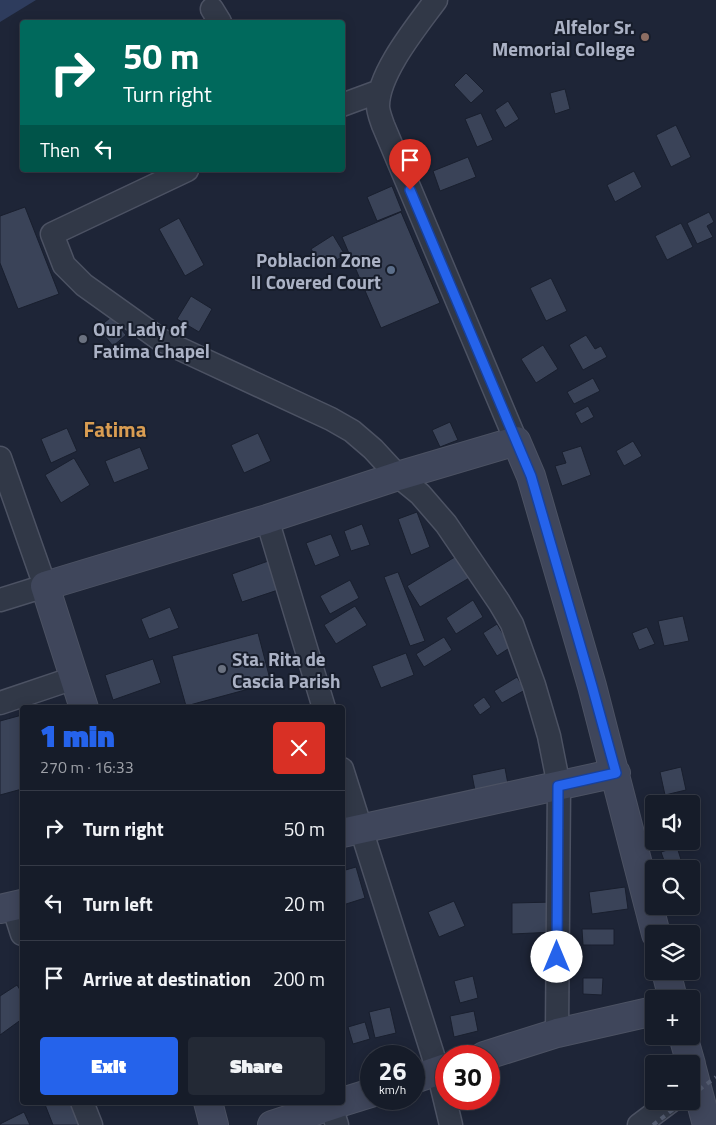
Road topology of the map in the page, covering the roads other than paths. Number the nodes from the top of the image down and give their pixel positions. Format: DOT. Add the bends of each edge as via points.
graph roads {
  1 [pos="436,0"];
  2 [pos="380,91"];
  3 [pos="345,104"];
  4 [pos="183,172"];
  5 [pos="516,441"];
  6 [pos="2,468"];
  7 [pos="398,476"];
  8 [pos="267,519"];
  9 [pos="45,586"];
  10 [pos="0,600"];
  11 [pos="74,678"];
  12 [pos="0,703"];
  13 [pos="83,705"];
  14 [pos="323,705"];
  15 [pos="616,773"];
  16 [pos="558,786"];
  17 [pos="345,788"];
  18 [pos="352,831"];
  19 [pos="12,906"];
  20 [pos="654,925"];
  21 [pos="20,928"];
  22 [pos="645,1013"];
  23 [pos="557,1033"];
  24 [pos="500,1051"];
  25 [pos="433,1073"];
  26 [pos="360,1098"];
  27 [pos="700,1103"];
  28 [pos="83,1105"];
  29 [pos="209,1105"];
  30 [pos="338,1109"];
  31 [pos="658,1110"];
  32 [pos="90,1125"];
  33 [pos="214,1125"];
  34 [pos="272,1125"];
  35 [pos="451,1125"];
  36 [pos="639,1125"];
  37 [pos="706,1125"];
  1 -- 2 [label="street" via="394,60"];
  2 -- 3 [label="street"];
  2 -- 5 [label="street" via="378,107 383,125"];
  4 -- 7 [label="street" via="52,234 64,265 84,285 161,340 352,432"];
  5 -- 7 [label="street"];
  5 -- 15 [label="street" via="542,510"];
  6 -- 9 [label="street"];
  7 -- 8 [label="street"];
  7 -- 16 [label="street" via="420,494 446,524 512,624 549,736"];
  8 -- 9 [label="street"];
  8 -- 14 [label="street"];
  9 -- 10 [label="street"];
  9 -- 11 [label="street"];
  11 -- 12 [label="street"];
  11 -- 13 [label="street"];
  15 -- 16 [label="street"];
  15 -- 20 [label="street"];
  16 -- 18 [label="street"];
  16 -- 23 [label="street"];
  17 -- 18 [label="street"];
  18 -- 25 [label="street"];
  19 -- 21 [label="street"];
  22 -- 23 [label="street"];
  23 -- 24 [label="street"];
  25 -- 35 [label="street"];
  26 -- 30 [label="street"];
  27 -- 37 [label="street"];
  28 -- 32 [label="street"];
  29 -- 33 [label="street"];
  30 -- 34 [label="street"];
  31 -- 36 [label="street"];
}
